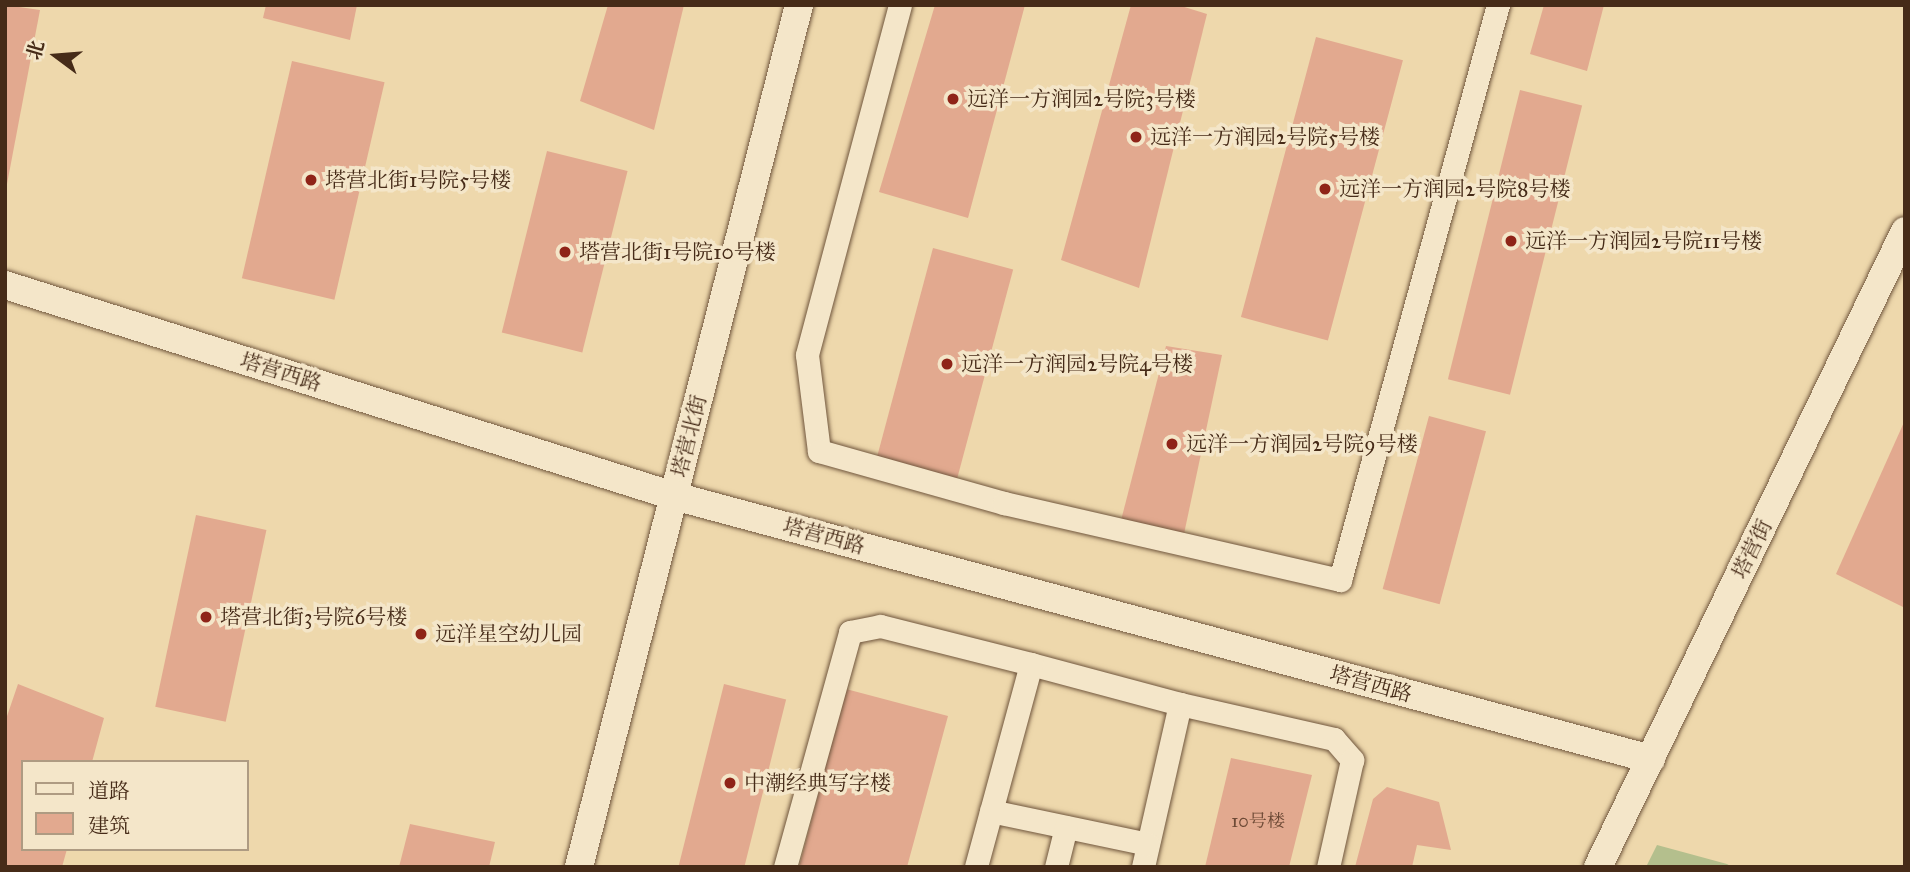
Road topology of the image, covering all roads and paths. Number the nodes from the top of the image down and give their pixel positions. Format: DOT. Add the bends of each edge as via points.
graph roads {
  1 [pos="799,5"];
  2 [pos="900,5"];
  3 [pos="1498,5"];
  4 [pos="1905,232"];
  5 [pos="5,285"];
  6 [pos="674,496"];
  7 [pos="1031,664"];
  8 [pos="1180,704"];
  9 [pos="1651,759"];
  10 [pos="991,811"];
  11 [pos="1066,827"];
  12 [pos="1148,844"];
  13 [pos="579,867"];
  14 [pos="785,867"];
  15 [pos="976,867"];
  16 [pos="1056,867"];
  17 [pos="1143,867"];
  18 [pos="1328,867"];
  19 [pos="1598,867"];
  1 -- 6 [label="street, 塔营北街"];
  2 -- 3 [label="street" via="807,355 819,451 1004,503 1340,580"];
  4 -- 9 [label="street, 塔营街"];
  5 -- 6 [label="street, 塔营西路"];
  6 -- 9 [label="street, 塔营西路"];
  6 -- 13 [label="street, 塔营北街"];
  7 -- 8 [label="street"];
  7 -- 10 [label="street"];
  7 -- 14 [label="street" via="880,626 850,632"];
  8 -- 12 [label="street"];
  8 -- 18 [label="street" via="1334,739 1353,760"];
  9 -- 19 [label="street, 塔营街"];
  10 -- 11 [label="street"];
  10 -- 15 [label="street"];
  11 -- 12 [label="street"];
  11 -- 16 [label="street"];
  12 -- 17 [label="street"];
}
